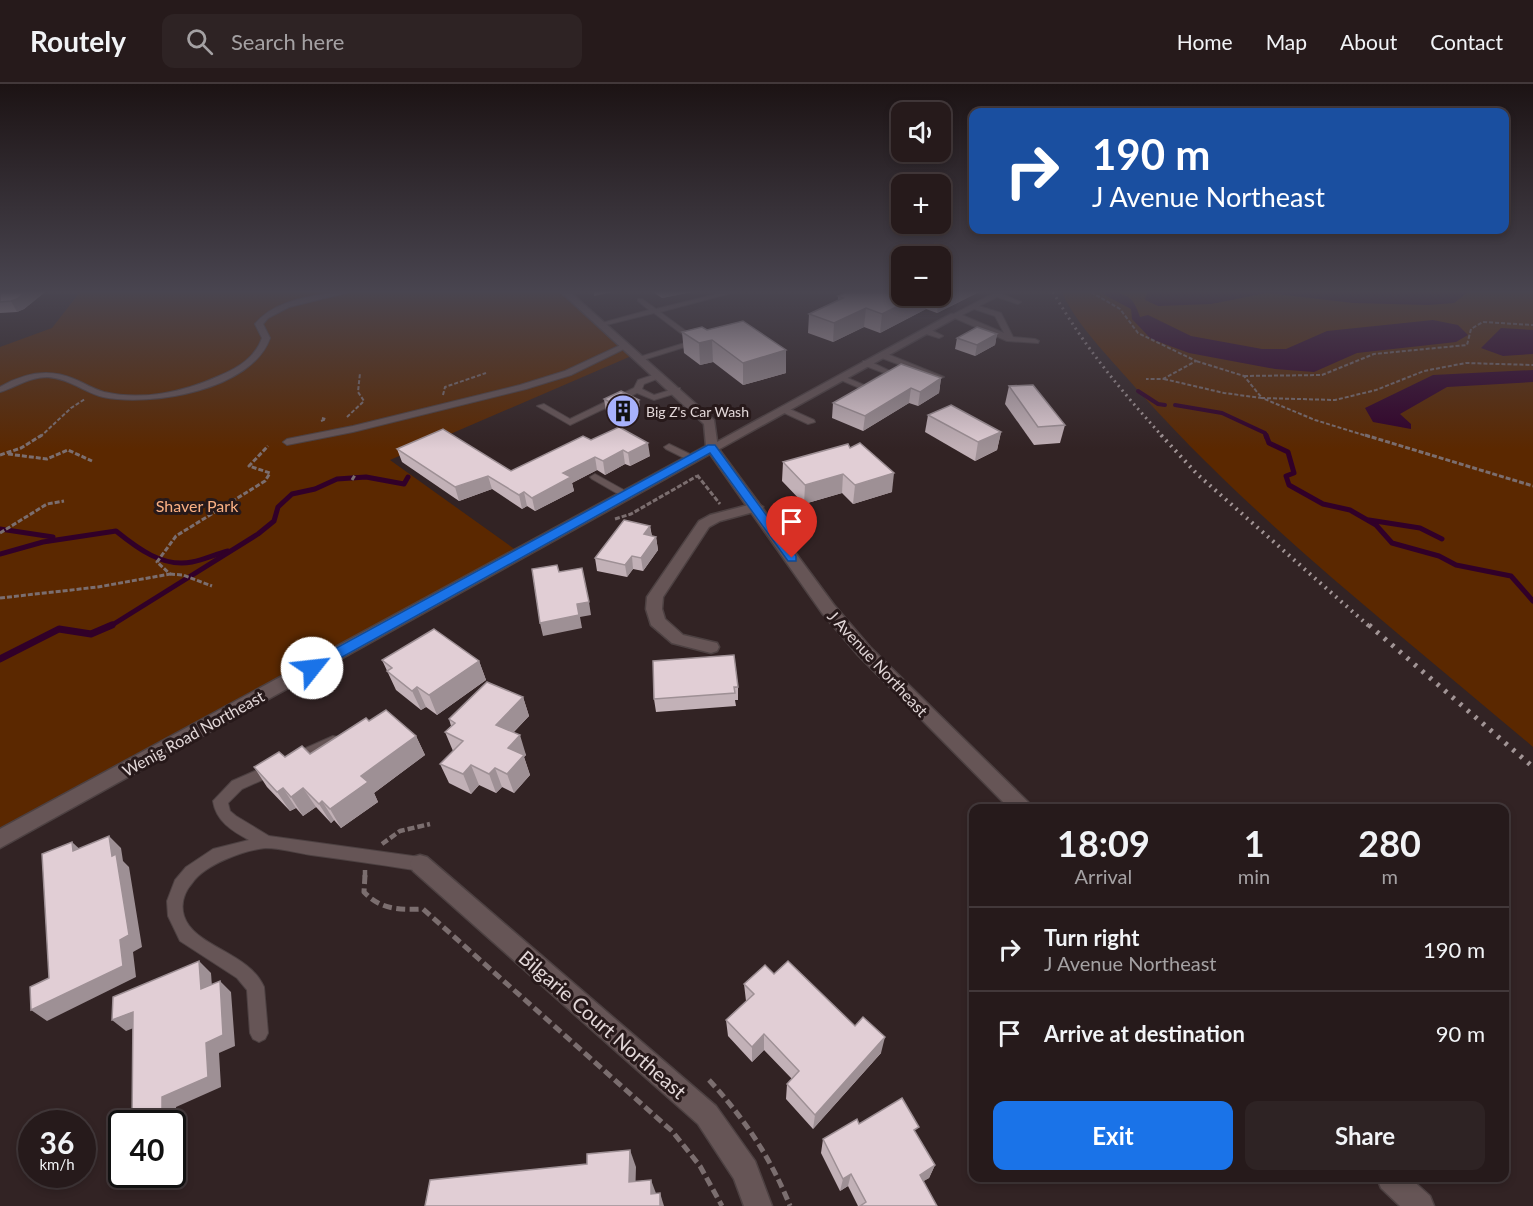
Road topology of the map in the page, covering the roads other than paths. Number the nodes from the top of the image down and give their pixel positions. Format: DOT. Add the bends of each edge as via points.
graph roads {
  1 [pos="264,344"];
  2 [pos="689,344"];
  3 [pos="902,344"];
  4 [pos="626,346"];
  5 [pos="882,355"];
  6 [pos="640,358"];
  7 [pos="866,363"];
  8 [pos="659,375"];
  9 [pos="940,377"];
  10 [pos="840,378"];
  11 [pos="0,390"];
  12 [pos="637,390"];
  13 [pos="676,390"];
  14 [pos="541,406"];
  15 [pos="783,409"];
  16 [pos="811,422"];
  17 [pos="287,442"];
  18 [pos="669,447"];
  19 [pos="712,448"];
  20 [pos="692,464"];
  21 [pos="595,477"];
  22 [pos="628,496"];
  23 [pos="756,507"];
  24 [pos="711,647"];
  25 [pos="347,735"];
  26 [pos="1017,804"];
  27 [pos="0,839"];
  28 [pos="266,842"];
  29 [pos="420,864"];
  30 [pos="259,1034"];
  31 [pos="1395,1182"];
  32 [pos="758,1206"];
  33 [pos="1420,1206"];
  1 -- 11 [label="lane" via="245,366 190,391 158,397 99,393 64,377 49,375 22,378"];
  2 -- 6 [label="lane"];
  3 -- 5 [label="street, Wenig Road Northeast"];
  4 -- 6 [label="street, J Avenue Northeast"];
  4 -- 17 [label="lane" via="568,373 523,387"];
  5 -- 7 [label="street, Wenig Road Northeast"];
  5 -- 9 [label="lane"];
  6 -- 8 [label="street, J Avenue Northeast"];
  7 -- 10 [label="street, Wenig Road Northeast"];
  7 -- 10 [label="lane" via="890,372 864,388"];
  8 -- 12 [label="lane" via="640,382"];
  8 -- 13 [label="street, J Avenue Northeast"];
  10 -- 15 [label="street, Wenig Road Northeast"];
  12 -- 13 [label="lane" via="654,398"];
  12 -- 14 [label="lane" via="570,422"];
  13 -- 19 [label="street, J Avenue Northeast" via="710,423"];
  15 -- 16 [label="lane"];
  15 -- 19 [label="street, Wenig Road Northeast"];
  18 -- 20 [label="lane"];
  19 -- 20 [label="street, Wenig Road Northeast"];
  19 -- 23 [label="street, J Avenue Northeast"];
  20 -- 22 [label="street, Wenig Road Northeast"];
  21 -- 22 [label="lane"];
  22 -- 27 [label="street, Wenig Road Northeast"];
  23 -- 24 [label="street" via="715,518 697,531 655,597 657,621 666,631 678,639"];
  23 -- 26 [label="street, J Avenue Northeast" via="828,609 864,651"];
  25 -- 28 [label="lane" via="237,785 220,801 226,816"];
  28 -- 29 [label="lane"];
  28 -- 30 [label="lane" via="208,859 186,879 175,901 176,916 186,936 243,972 255,987"];
  29 -- 32 [label="street, Bilgarie Court Northeast" via="707,1114 745,1170"];
  31 -- 33 [label="street"];
}
